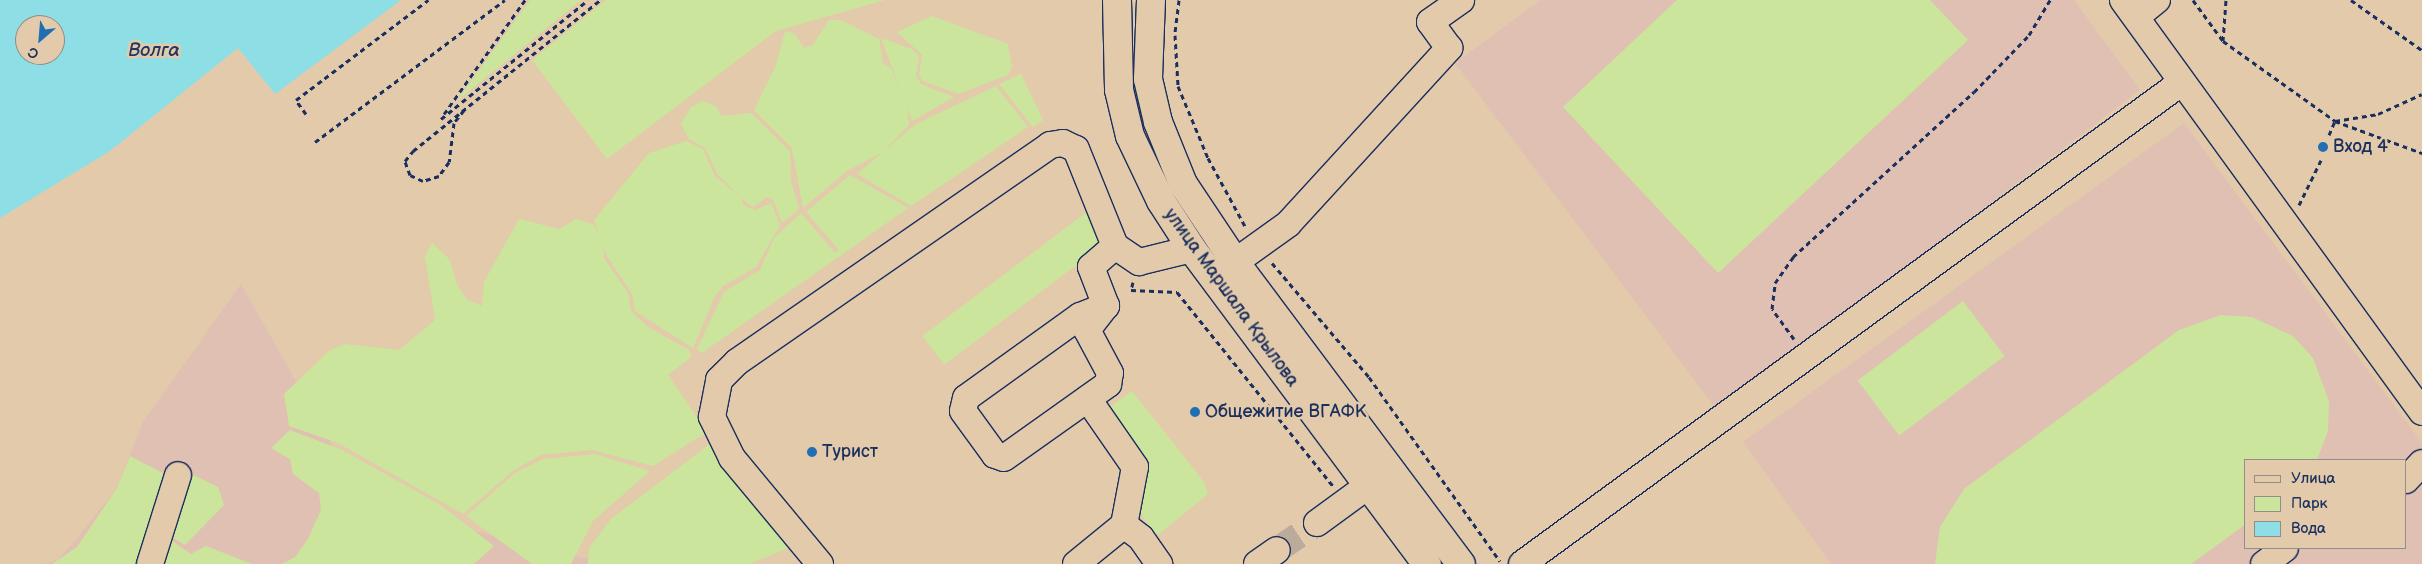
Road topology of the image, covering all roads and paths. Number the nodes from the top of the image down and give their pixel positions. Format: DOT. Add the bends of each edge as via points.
graph roads {
  1 [pos="428,0"];
  2 [pos="505,0"];
  3 [pos="525,0"];
  4 [pos="588,0"];
  5 [pos="600,0"];
  6 [pos="1117,0"];
  7 [pos="1151,0"];
  8 [pos="1180,0"];
  9 [pos="1461,0"];
  10 [pos="2050,0"];
  11 [pos="2157,0"];
  12 [pos="2193,0"];
  13 [pos="2226,0"];
  14 [pos="2350,0"];
  15 [pos="2129,9"];
  16 [pos="2223,41"];
  17 [pos="2422,50"];
  18 [pos="2182,82"];
  19 [pos="2422,94"];
  20 [pos="464,110"];
  21 [pos="306,114"];
  22 [pos="2335,121"];
  23 [pos="2329,135"];
  24 [pos="315,142"];
  25 [pos="2422,153"];
  26 [pos="2321,160"];
  27 [pos="2289,228"];
  28 [pos="1115,246"];
  29 [pos="1192,249"];
  30 [pos="1246,255"];
  31 [pos="1139,262"];
  32 [pos="1106,306"];
  33 [pos="1800,346"];
  34 [pos="1088,399"];
  35 [pos="2422,412"];
  36 [pos="1385,457"];
  37 [pos="2422,463"];
  38 [pos="178,475"];
  39 [pos="2407,479"];
  40 [pos="1365,481"];
  41 [pos="1347,501"];
  42 [pos="1317,523"];
  43 [pos="1124,525"];
  44 [pos="2283,549"];
  45 [pos="150,564"];
  46 [pos="820,564"];
  47 [pos="1076,564"];
  48 [pos="1159,564"];
  49 [pos="1427,564"];
  50 [pos="1461,564"];
  51 [pos="1502,564"];
  52 [pos="1522,564"];
  53 [pos="2264,564"];
  1 -- 21 [label="path" via="296,100"];
  2 -- 24 [label="path"];
  3 -- 4 [label="path" via="440,119"];
  5 -- 20 [label="path"];
  6 -- 29 [label="main road, улица Маршала Крылова" via="1114,29 1118,90 1130,136 1161,201"];
  7 -- 30 [label="main road, улица Маршала Крылова" via="1148,79 1158,122 1183,184"];
  8 -- 30 [label="path" via="1174,35 1178,86"];
  9 -- 30 [label="street" via="1430,22 1449,48 1288,224"];
  10 -- 33 [label="path" via="2029,35 1974,92 1793,257 1775,283 1772,309"];
  11 -- 15 [label="street"];
  12 -- 16 [label="path"];
  13 -- 16 [label="path"];
  14 -- 17 [label="path"];
  15 -- 18 [label="street"];
  16 -- 22 [label="path"];
  18 -- 27 [label="street"];
  18 -- 52 [label="street"];
  19 -- 22 [label="path" via="2378,114"];
  20 -- 20 [label="path" via="413,151 405,161 410,175 423,181 439,176 449,162 454,123"];
  22 -- 23 [label="path"];
  22 -- 25 [label="path"];
  26 -- 27 [label="path"];
  27 -- 35 [label="street"];
  28 -- 31 [label="street"];
  28 -- 32 [label="street" via="1091,267"];
  28 -- 46 [label="street" via="1076,149 1063,143 1050,145 737,362 719,380 712,417 732,458"];
  29 -- 31 [label="street"];
  29 -- 40 [label="main road, улица Маршала Крылова"];
  30 -- 36 [label="main road, улица Маршала Крылова"];
  30 -- 51 [label="path" via="1369,377"];
  31 -- 41 [label="path" via="1131,290 1177,292 1308,459"];
  32 -- 34 [label="street" via="1087,330 1110,373 1108,384"];
  32 -- 34 [label="street" via="1080,316 962,404 995,455 1004,458"];
  34 -- 43 [label="street" via="1135,467"];
  36 -- 40 [label="street" via="1372,451 1364,452 1358,458"];
  36 -- 50 [label="main road, улица Маршала Крылова"];
  37 -- 39 [label="street"];
  38 -- 45 [label="street"];
  40 -- 41 [label="street"];
  40 -- 49 [label="main road, улица Маршала Крылова"];
  41 -- 42 [label="street"];
  43 -- 47 [label="street"];
  43 -- 48 [label="street" via="1141,538"];
  44 -- 53 [label="street"];
}
